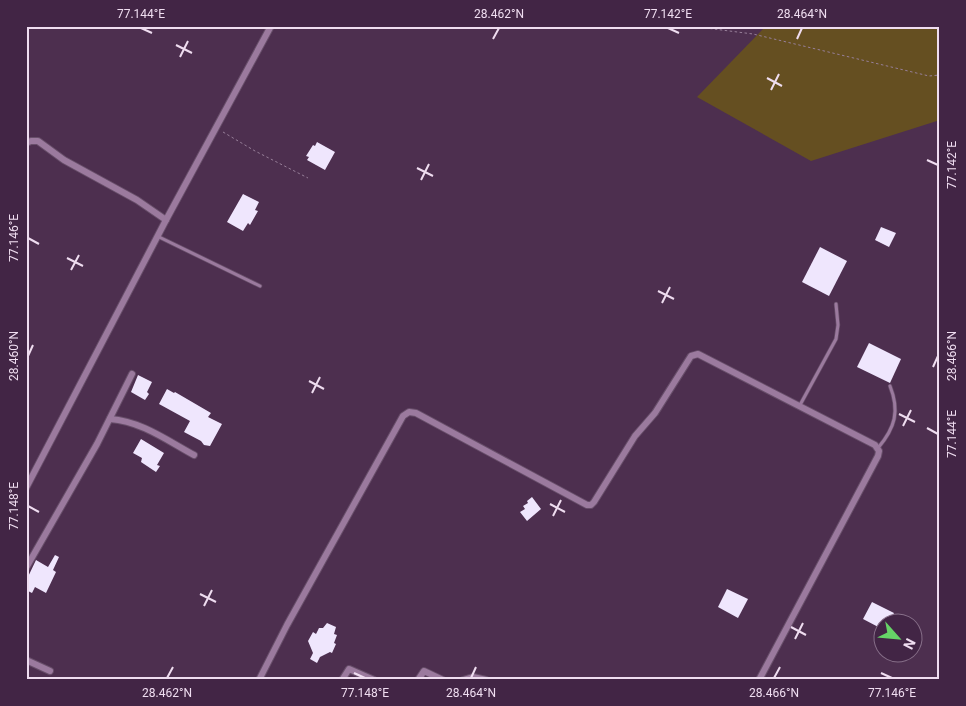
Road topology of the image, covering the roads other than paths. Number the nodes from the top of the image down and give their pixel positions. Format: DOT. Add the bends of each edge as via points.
graph roads {
  1 [pos="271,26"];
  2 [pos="26,143"];
  3 [pos="166,220"];
  4 [pos="157,236"];
  5 [pos="260,286"];
  6 [pos="836,304"];
  7 [pos="132,374"];
  8 [pos="890,386"];
  9 [pos="800,405"];
  10 [pos="110,419"];
  11 [pos="878,448"];
  12 [pos="194,455"];
  13 [pos="26,488"];
  14 [pos="29,555"];
  15 [pos="26,568"];
  16 [pos="26,660"];
  17 [pos="50,671"];
  18 [pos="259,680"];
  19 [pos="342,680"];
  20 [pos="374,680"];
  21 [pos="418,680"];
  22 [pos="443,680"];
  23 [pos="463,680"];
  24 [pos="486,680"];
  25 [pos="759,680"];
  1 -- 3 [label="street"];
  2 -- 3 [label="street" via="31,140 38,142"];
  3 -- 4 [label="street"];
  4 -- 5 [label="lane"];
  4 -- 13 [label="street"];
  6 -- 9 [label="lane" via="836,339"];
  7 -- 10 [label="street"];
  8 -- 11 [label="lane" via="895,417"];
  9 -- 11 [label="street"];
  9 -- 18 [label="street" via="705,356 693,354 655,413 635,436 594,502 588,505 416,412 408,412 398,423"];
  10 -- 12 [label="street" via="145,429"];
  10 -- 14 [label="street"];
  11 -- 25 [label="street" via="878,456"];
  14 -- 15 [label="street"];
  16 -- 17 [label="street"];
  19 -- 20 [label="street" via="349,668"];
  21 -- 22 [label="street" via="424,671"];
  23 -- 24 [label="street" via="473,677"];
}
